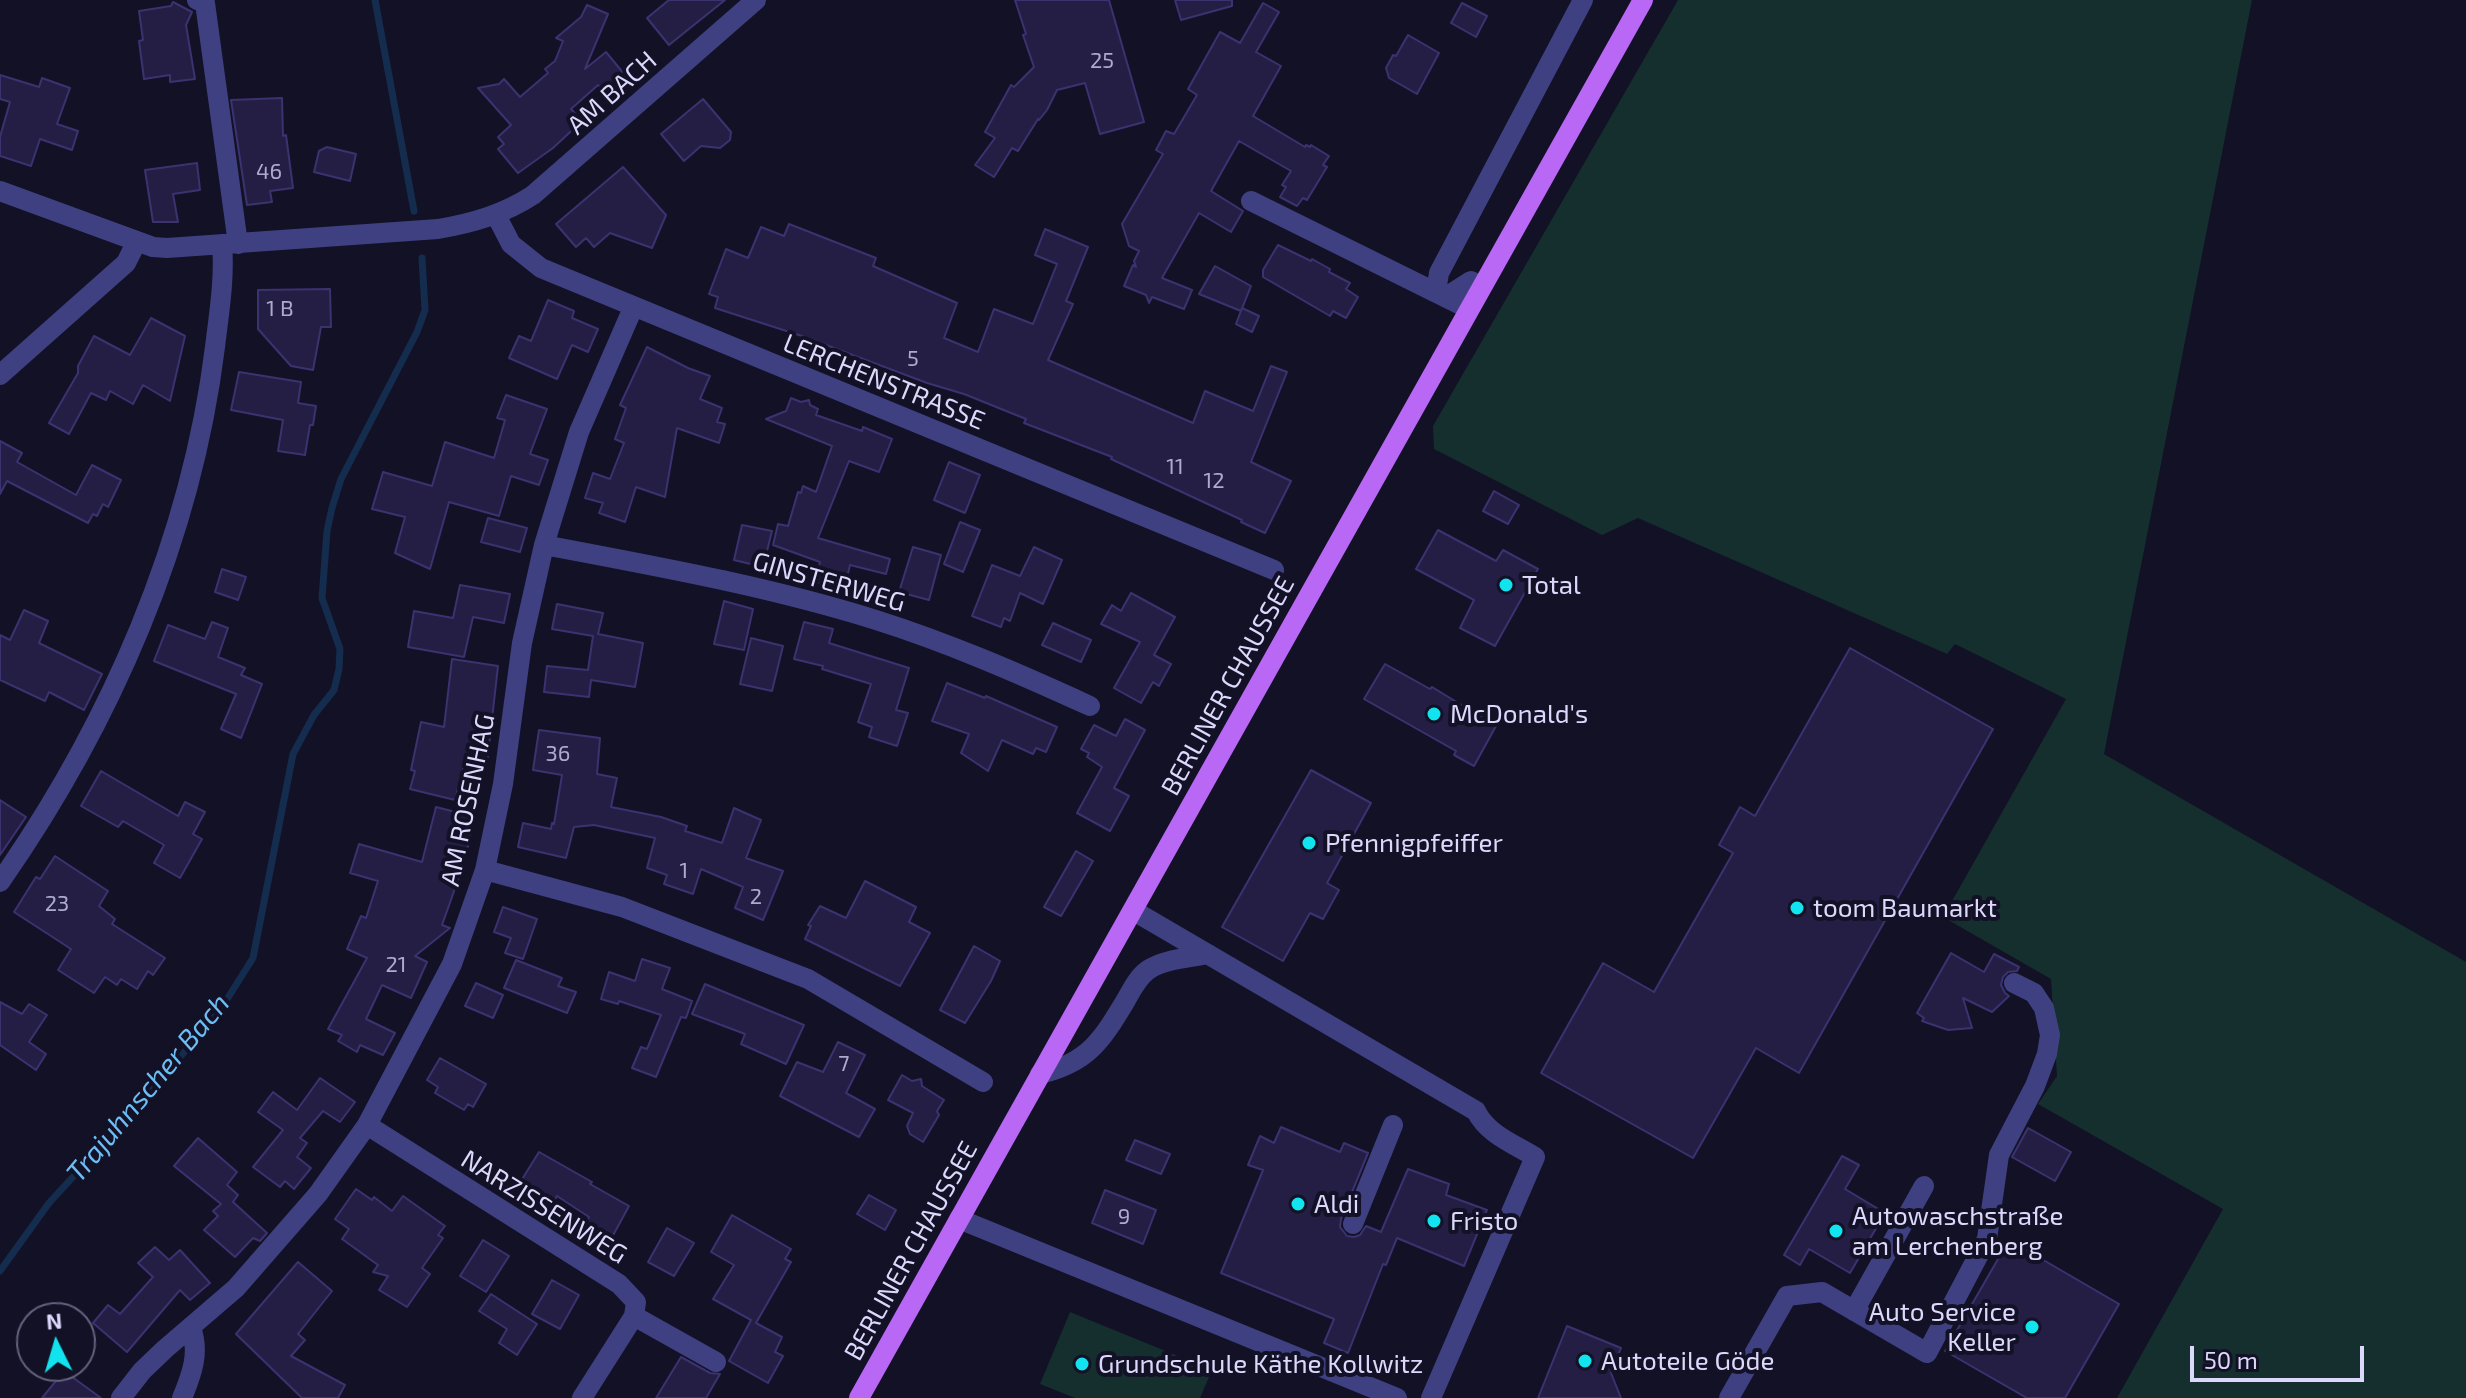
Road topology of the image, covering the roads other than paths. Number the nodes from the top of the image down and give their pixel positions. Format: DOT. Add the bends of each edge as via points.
graph roads {
  1 [pos="197,0"];
  2 [pos="756,0"];
  3 [pos="1583,0"];
  4 [pos="1643,0"];
  5 [pos="0,191"];
  6 [pos="1251,201"];
  7 [pos="496,215"];
  8 [pos="137,241"];
  9 [pos="230,244"];
  10 [pos="1482,286"];
  11 [pos="1441,294"];
  12 [pos="633,308"];
  13 [pos="1469,309"];
  14 [pos="0,375"];
  15 [pos="544,545"];
  16 [pos="1274,570"];
  17 [pos="1090,706"];
  18 [pos="485,870"];
  19 [pos="0,882"];
  20 [pos="1134,911"];
  21 [pos="1208,954"];
  22 [pos="2014,983"];
  23 [pos="1040,1074"];
  24 [pos="983,1082"];
  25 [pos="367,1125"];
  26 [pos="1393,1125"];
  27 [pos="1924,1186"];
  28 [pos="959,1219"];
  29 [pos="1353,1224"];
  30 [pos="1854,1311"];
  31 [pos="634,1316"];
  32 [pos="191,1328"];
  33 [pos="716,1362"];
  34 [pos="121,1398"];
  35 [pos="182,1398"];
  36 [pos="582,1398"];
  37 [pos="859,1398"];
  38 [pos="1397,1398"];
  39 [pos="1431,1398"];
  40 [pos="1729,1398"];
  1 -- 9 [label="street" via="205,3"];
  2 -- 7 [label="street, AM BACH" via="555,178"];
  3 -- 11 [label="street" via="1439,273"];
  4 -- 10 [label="main road, BERLINER CHAUSSEE"];
  5 -- 8 [label="street, AM BACH"];
  6 -- 11 [label="street"];
  7 -- 9 [label="street, AM BACH" via="438,229"];
  7 -- 12 [label="street, LERCHENSTRASSE" via="511,244 541,268"];
  8 -- 9 [label="street, AM BACH" via="167,248"];
  8 -- 14 [label="street" via="126,263"];
  9 -- 19 [label="street" via="210,386 162,571 101,713 48,811"];
  10 -- 11 [label="street" via="1471,281"];
  10 -- 13 [label="main road, BERLINER CHAUSSEE"];
  11 -- 13 [label="street"];
  12 -- 15 [label="street, AM ROSENHAG" via="579,432"];
  12 -- 16 [label="street, LERCHENSTRASSE"];
  13 -- 20 [label="main road, BERLINER CHAUSSEE"];
  15 -- 17 [label="street, GINSTERWEG" via="765,590 876,620 982,658"];
  15 -- 18 [label="street, AM ROSENHAG" via="522,643"];
  18 -- 24 [label="street" via="622,907 808,979"];
  18 -- 25 [label="street, AM ROSENHAG" via="452,964"];
  20 -- 21 [label="street"];
  20 -- 23 [label="main road, BERLINER CHAUSSEE"];
  21 -- 23 [label="street" via="1150,969 1134,985 1100,1042 1076,1061"];
  21 -- 39 [label="street" via="1476,1111 1490,1130 1535,1157"];
  22 -- 30 [label="street" via="2034,993 2044,1008 2050,1035 2035,1086 1999,1155 1987,1239 1927,1353"];
  23 -- 28 [label="main road, BERLINER CHAUSSEE"];
  25 -- 31 [label="street, NARZISSENWEG" via="619,1284 636,1302"];
  25 -- 32 [label="street, AM ROSENHAG" via="282,1238"];
  26 -- 29 [label="street"];
  27 -- 30 [label="street"];
  28 -- 37 [label="main road, BERLINER CHAUSSEE"];
  28 -- 38 [label="street"];
  30 -- 40 [label="street" via="1822,1292 1787,1296"];
  31 -- 33 [label="street"];
  31 -- 36 [label="street"];
  32 -- 34 [label="street, AM ROSENHAG" via="142,1371"];
  32 -- 35 [label="street" via="197,1344 195,1361"];
}
